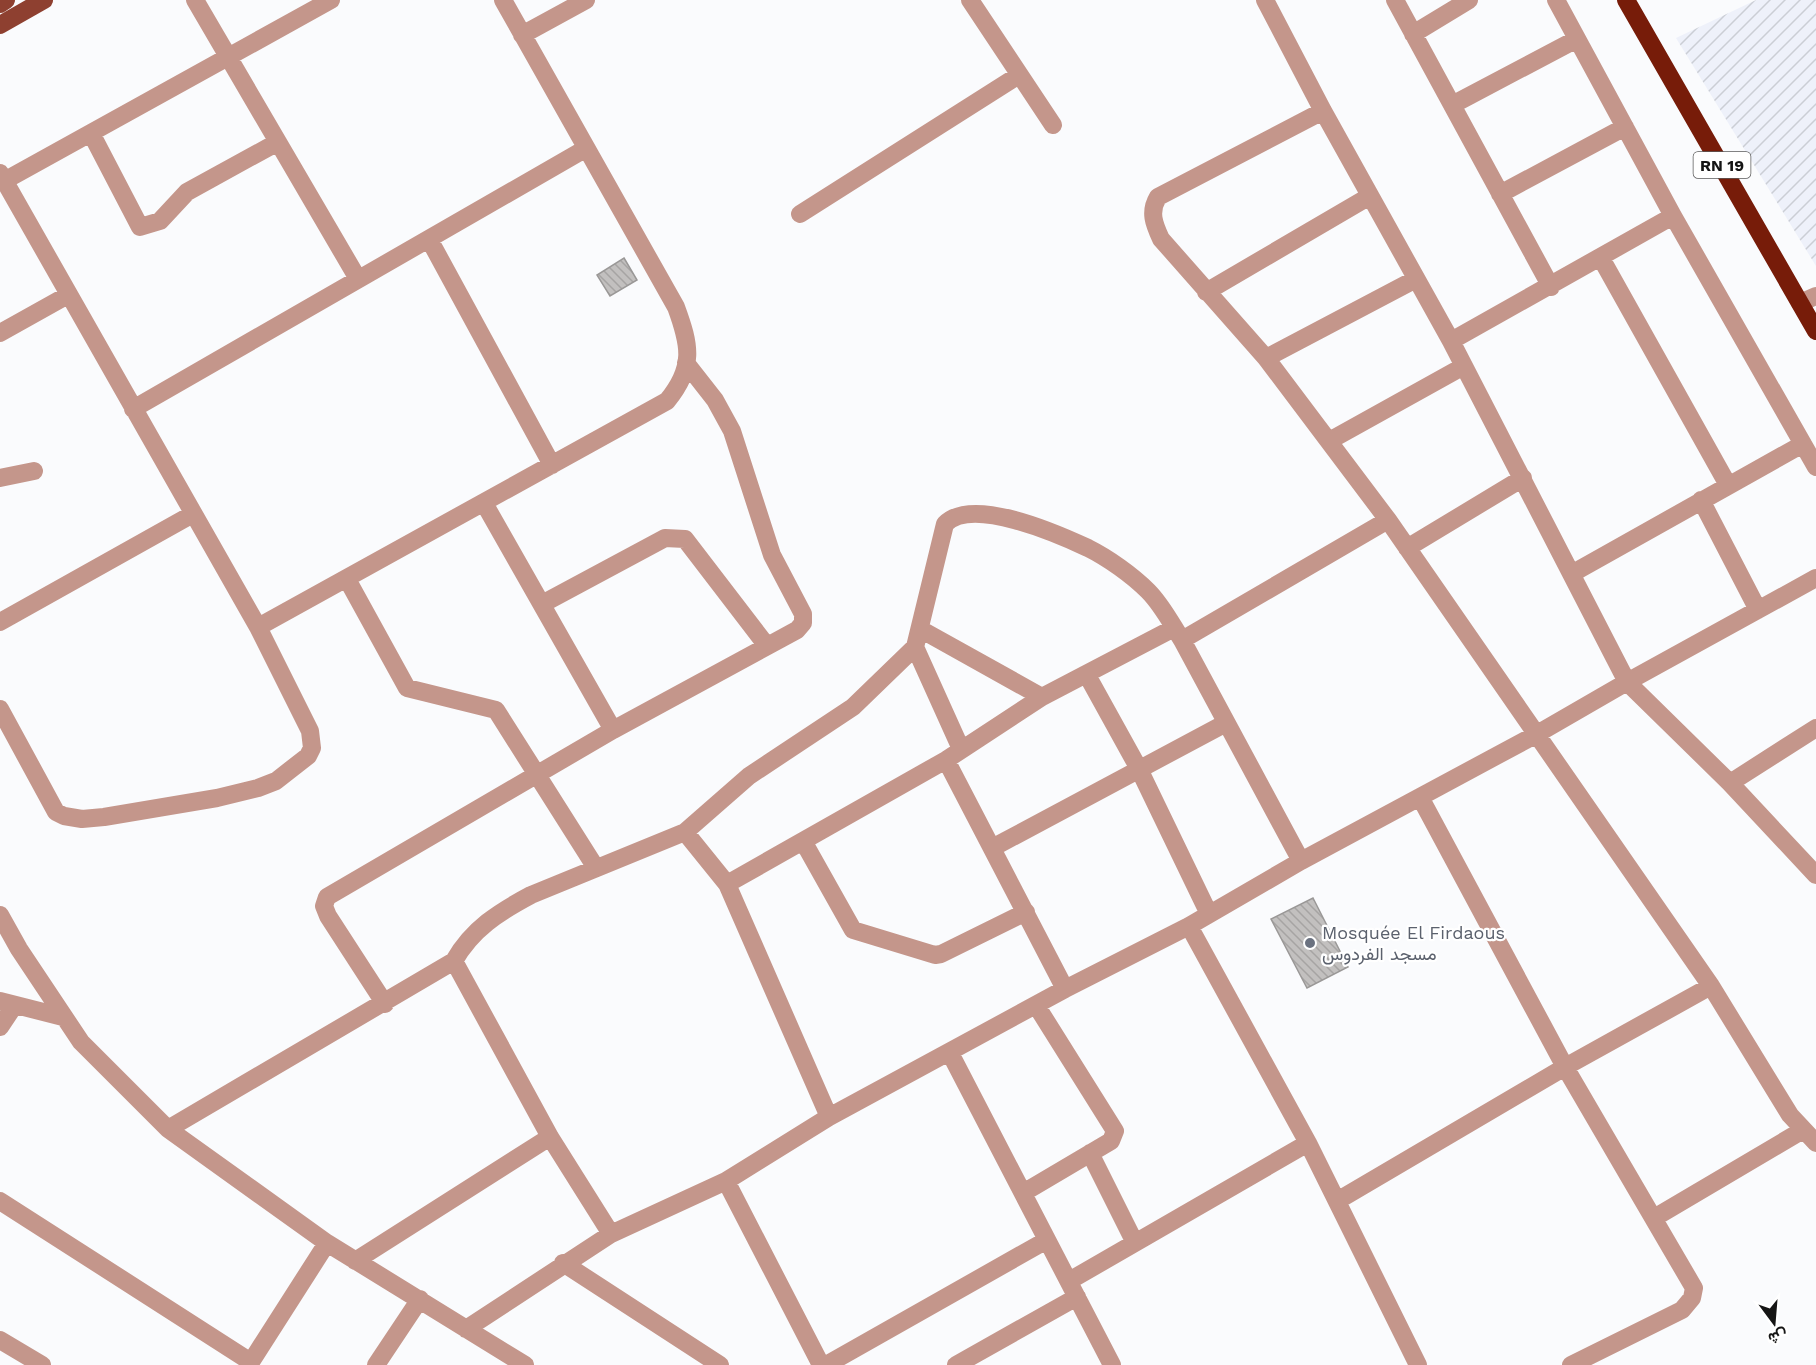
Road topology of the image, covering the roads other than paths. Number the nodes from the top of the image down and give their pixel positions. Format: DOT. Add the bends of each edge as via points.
graph roads {
  1 [pos="6,0"];
  2 [pos="45,0"];
  3 [pos="195,0"];
  4 [pos="331,0"];
  5 [pos="503,0"];
  6 [pos="586,0"];
  7 [pos="970,0"];
  8 [pos="1265,0"];
  9 [pos="1395,0"];
  10 [pos="1469,0"];
  11 [pos="1556,0"];
  12 [pos="1626,0"];
  13 [pos="0,4"];
  14 [pos="0,24"];
  15 [pos="1413,34"];
  16 [pos="522,35"];
  17 [pos="1577,39"];
  18 [pos="229,58"];
  19 [pos="1019,75"];
  20 [pos="1452,105"];
  21 [pos="1323,111"];
  22 [pos="1053,125"];
  23 [pos="1625,127"];
  24 [pos="92,133"];
  25 [pos="278,142"];
  26 [pos="585,149"];
  27 [pos="2,177"];
  28 [pos="1500,194"];
  29 [pos="1370,196"];
  30 [pos="800,214"];
  31 [pos="1673,216"];
  32 [pos="429,238"];
  33 [pos="1601,258"];
  34 [pos="358,279"];
  35 [pos="1416,279"];
  36 [pos="1551,287"];
  37 [pos="1206,292"];
  38 [pos="68,295"];
  39 [pos="1808,300"];
  40 [pos="1816,331"];
  41 [pos="0,333"];
  42 [pos="1451,341"];
  43 [pos="1266,358"];
  44 [pos="686,363"];
  45 [pos="1464,366"];
  46 [pos="133,410"];
  47 [pos="1329,441"];
  48 [pos="1803,444"];
  49 [pos="552,465"];
  50 [pos="1816,467"];
  51 [pos="34,471"];
  52 [pos="0,478"];
  53 [pos="1522,478"];
  54 [pos="1728,485"];
  55 [pos="1701,500"];
  56 [pos="484,503"];
  57 [pos="193,514"];
  58 [pos="1388,520"];
  59 [pos="1407,548"];
  60 [pos="1573,573"];
  61 [pos="1816,578"];
  62 [pos="347,579"];
  63 [pos="542,604"];
  64 [pos="1758,610"];
  65 [pos="0,622"];
  66 [pos="258,627"];
  67 [pos="1178,634"];
  68 [pos="918,638"];
  69 [pos="767,646"];
  70 [pos="1087,675"];
  71 [pos="1627,682"];
  72 [pos="1042,697"];
  73 [pos="0,709"];
  74 [pos="1226,723"];
  75 [pos="1816,728"];
  76 [pos="613,730"];
  77 [pos="1537,734"];
  78 [pos="954,754"];
  79 [pos="1138,769"];
  80 [pos="537,773"];
  81 [pos="1730,783"];
  82 [pos="1420,797"];
  83 [pos="685,831"];
  84 [pos="803,841"];
  85 [pos="992,848"];
  86 [pos="1301,861"];
  87 [pos="596,868"];
  88 [pos="1816,875"];
  89 [pos="727,884"];
  90 [pos="1026,912"];
  91 [pos="1209,914"];
  92 [pos="0,915"];
  93 [pos="1188,926"];
  94 [pos="454,961"];
  95 [pos="1712,986"];
  96 [pos="1065,989"];
  97 [pos="7,1004"];
  98 [pos="385,1004"];
  99 [pos="1035,1005"];
  100 [pos="63,1017"];
  101 [pos="0,1027"];
  102 [pos="950,1053"];
  103 [pos="1565,1067"];
  104 [pos="829,1118"];
  105 [pos="168,1129"];
  106 [pos="550,1137"];
  107 [pos="1810,1137"];
  108 [pos="1308,1143"];
  109 [pos="1090,1153"];
  110 [pos="726,1181"];
  111 [pos="1023,1193"];
  112 [pos="0,1201"];
  113 [pos="1337,1201"];
  114 [pos="1654,1218"];
  115 [pos="611,1234"];
  116 [pos="1047,1240"];
  117 [pos="327,1243"];
  118 [pos="1135,1243"];
  119 [pos="355,1261"];
  120 [pos="563,1263"];
  121 [pos="1073,1289"];
  122 [pos="420,1299"];
  123 [pos="466,1329"];
  124 [pos="0,1340"];
  125 [pos="250,1364"];
  126 [pos="42,1365"];
  127 [pos="376,1365"];
  128 [pos="525,1365"];
  129 [pos="720,1365"];
  130 [pos="821,1365"];
  131 [pos="826,1365"];
  132 [pos="956,1365"];
  133 [pos="1112,1365"];
  134 [pos="1418,1365"];
  135 [pos="1571,1365"];
  1 -- 13 [label="main road"];
  2 -- 14 [label="main road"];
  3 -- 18 [label="street"];
  4 -- 18 [label="street"];
  5 -- 16 [label="street"];
  6 -- 16 [label="street"];
  7 -- 19 [label="street"];
  8 -- 21 [label="street"];
  9 -- 15 [label="street"];
  10 -- 15 [label="street"];
  11 -- 17 [label="street"];
  12 -- 39 [label="highway, RN 19"];
  15 -- 20 [label="street"];
  16 -- 26 [label="street"];
  17 -- 20 [label="street"];
  17 -- 23 [label="street"];
  18 -- 24 [label="street"];
  18 -- 25 [label="street"];
  19 -- 22 [label="street"];
  19 -- 30 [label="street"];
  20 -- 28 [label="street"];
  21 -- 29 [label="street"];
  21 -- 37 [label="street" via="1158,197 1153,205 1155,227 1161,239"];
  23 -- 28 [label="street"];
  23 -- 31 [label="street"];
  24 -- 25 [label="street" via="140,226 160,221 187,192"];
  24 -- 27 [label="street"];
  25 -- 34 [label="street"];
  26 -- 32 [label="street"];
  26 -- 44 [label="street" via="676,307 689,352"];
  27 -- 38 [label="street"];
  28 -- 36 [label="street"];
  29 -- 35 [label="street"];
  29 -- 37 [label="street"];
  31 -- 33 [label="street"];
  31 -- 48 [label="street"];
  32 -- 34 [label="street"];
  32 -- 49 [label="street"];
  33 -- 36 [label="street"];
  33 -- 54 [label="street"];
  34 -- 46 [label="street"];
  35 -- 42 [label="street"];
  35 -- 43 [label="street"];
  36 -- 42 [label="street"];
  37 -- 43 [label="street"];
  38 -- 41 [label="street"];
  38 -- 46 [label="street"];
  39 -- 40 [label="highway, RN 19"];
  42 -- 45 [label="street"];
  43 -- 47 [label="street"];
  44 -- 49 [label="street" via="679,386 667,401"];
  44 -- 69 [label="street" via="732,431 772,555 803,614 803,623 797,630"];
  45 -- 47 [label="street"];
  45 -- 53 [label="street"];
  46 -- 57 [label="street"];
  47 -- 58 [label="street"];
  48 -- 50 [label="street"];
  48 -- 54 [label="street"];
  49 -- 56 [label="street"];
  51 -- 52 [label="street"];
  53 -- 59 [label="street"];
  53 -- 60 [label="street"];
  54 -- 55 [label="street"];
  55 -- 60 [label="street"];
  55 -- 64 [label="street"];
  56 -- 62 [label="street"];
  56 -- 63 [label="street"];
  57 -- 65 [label="street"];
  57 -- 66 [label="street"];
  58 -- 59 [label="street"];
  58 -- 67 [label="street"];
  59 -- 77 [label="street"];
  60 -- 71 [label="street"];
  61 -- 64 [label="street"];
  62 -- 66 [label="street"];
  62 -- 80 [label="street" via="407,688 492,707"];
  63 -- 69 [label="street" via="666,538 678,537 685,539"];
  63 -- 76 [label="street"];
  64 -- 71 [label="street"];
  66 -- 73 [label="street" via="310,731 312,748 294,769 258,788 104,817 64,816 56,812"];
  67 -- 68 [label="street" via="1148,591 1088,548 1027,522 973,513 951,517 945,524"];
  67 -- 70 [label="street"];
  67 -- 74 [label="street"];
  68 -- 72 [label="street"];
  68 -- 78 [label="street"];
  68 -- 83 [label="street" via="854,707 749,776"];
  69 -- 76 [label="street"];
  70 -- 72 [label="street"];
  70 -- 79 [label="street"];
  71 -- 77 [label="street"];
  71 -- 81 [label="street"];
  72 -- 78 [label="street"];
  74 -- 79 [label="street"];
  74 -- 86 [label="street"];
  75 -- 81 [label="street"];
  76 -- 80 [label="street"];
  77 -- 82 [label="street"];
  77 -- 95 [label="street"];
  78 -- 84 [label="street"];
  78 -- 85 [label="street"];
  79 -- 85 [label="street"];
  79 -- 91 [label="street"];
  80 -- 87 [label="street"];
  80 -- 98 [label="street" via="327,897 324,906 328,916"];
  81 -- 88 [label="street"];
  82 -- 86 [label="street"];
  82 -- 103 [label="street"];
  83 -- 87 [label="street"];
  83 -- 89 [label="street"];
  84 -- 89 [label="street"];
  84 -- 90 [label="street" via="853,930 935,955"];
  85 -- 90 [label="street"];
  86 -- 91 [label="street"];
  87 -- 94 [label="street" via="507,908 464,943"];
  89 -- 104 [label="street"];
  90 -- 96 [label="street"];
  91 -- 93 [label="street"];
  92 -- 100 [label="street"];
  93 -- 96 [label="street"];
  93 -- 108 [label="street"];
  94 -- 98 [label="street"];
  94 -- 106 [label="street"];
  95 -- 103 [label="street"];
  95 -- 107 [label="street" via="1790,1115"];
  96 -- 99 [label="street"];
  97 -- 100 [label="street"];
  97 -- 101 [label="street"];
  98 -- 105 [label="street"];
  99 -- 102 [label="street"];
  99 -- 109 [label="street" via="1115,1131 1111,1141"];
  100 -- 105 [label="street" via="81,1042"];
  102 -- 104 [label="street"];
  102 -- 111 [label="street"];
  103 -- 113 [label="street"];
  103 -- 114 [label="street"];
  104 -- 110 [label="street"];
  105 -- 117 [label="street"];
  106 -- 115 [label="street"];
  106 -- 119 [label="street"];
  107 -- 114 [label="street"];
  108 -- 113 [label="street"];
  108 -- 118 [label="street"];
  109 -- 111 [label="street"];
  109 -- 118 [label="street"];
  110 -- 115 [label="street"];
  110 -- 130 [label="street"];
  111 -- 116 [label="street"];
  112 -- 125 [label="street"];
  113 -- 134 [label="street"];
  114 -- 135 [label="street" via="1692,1283 1692,1298 1682,1310 1663,1321"];
  115 -- 120 [label="street"];
  116 -- 121 [label="street"];
  116 -- 131 [label="street"];
  117 -- 119 [label="street"];
  117 -- 125 [label="street"];
  118 -- 121 [label="street"];
  119 -- 122 [label="street"];
  120 -- 123 [label="street"];
  120 -- 129 [label="street"];
  121 -- 132 [label="street"];
  121 -- 133 [label="street"];
  122 -- 123 [label="street"];
  122 -- 127 [label="street"];
  123 -- 128 [label="street"];
  124 -- 126 [label="street"];
}
